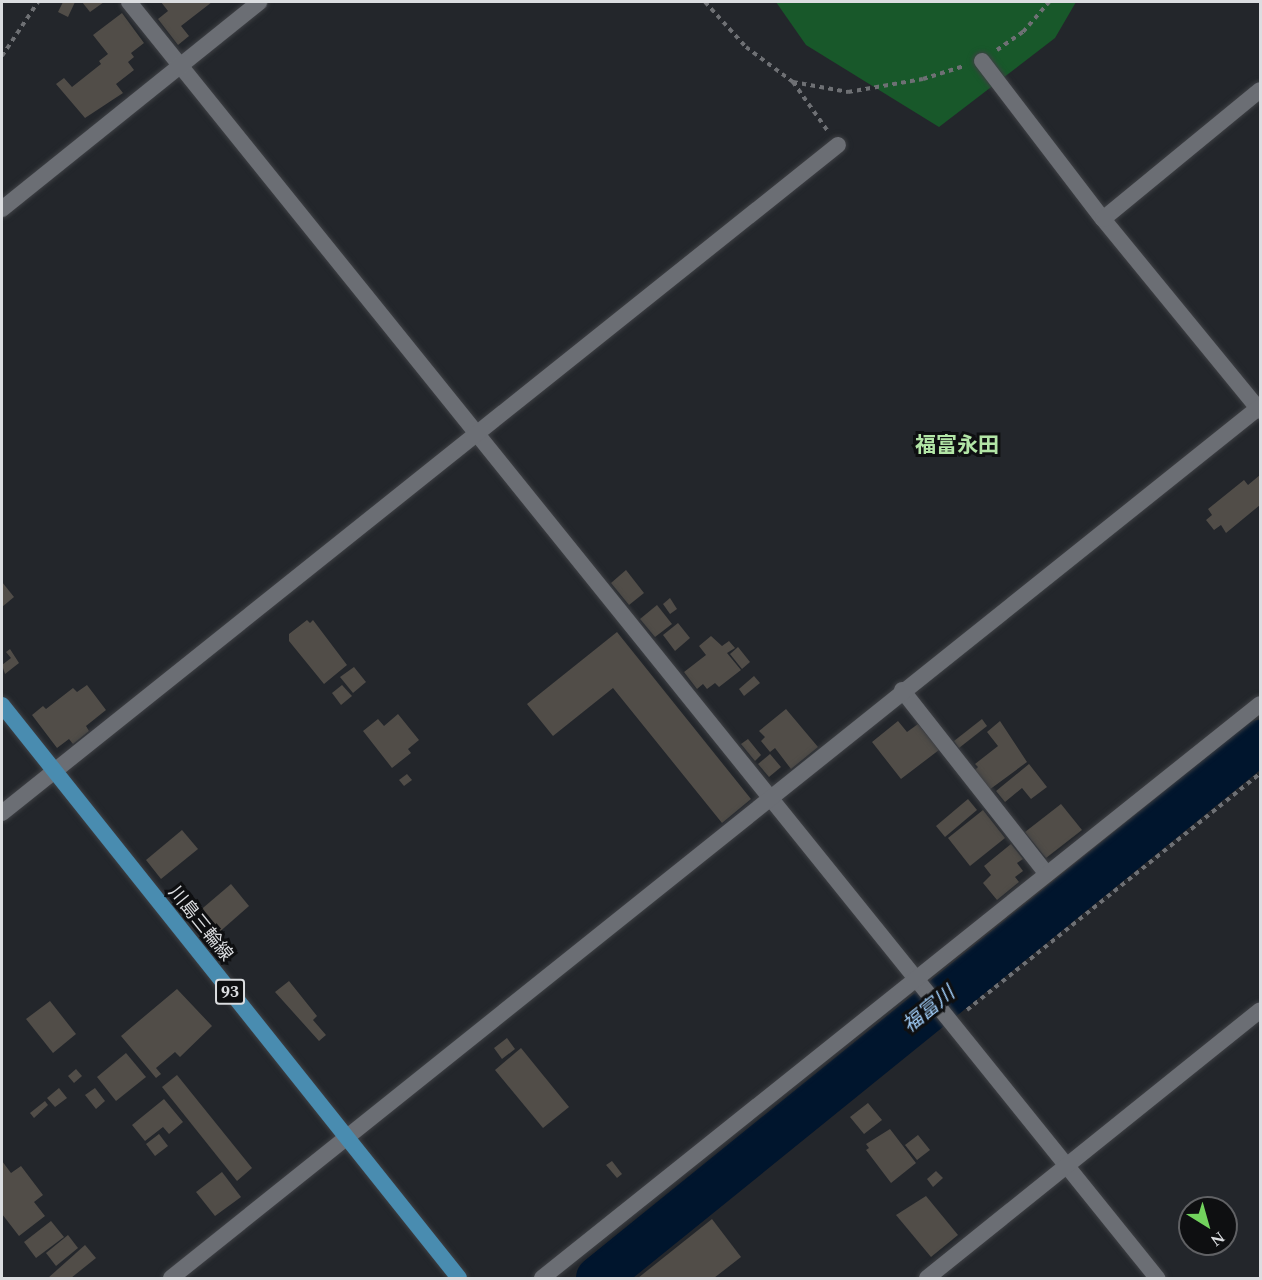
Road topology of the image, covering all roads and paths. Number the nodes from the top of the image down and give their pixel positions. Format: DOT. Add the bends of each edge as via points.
graph roads {
  1 [pos="38,2"];
  2 [pos="129,2"];
  3 [pos="259,2"];
  4 [pos="705,2"];
  5 [pos="1049,2"];
  6 [pos="2,56"];
  7 [pos="982,61"];
  8 [pos="179,65"];
  9 [pos="793,82"];
  10 [pos="1260,90"];
  11 [pos="838,145"];
  12 [pos="2,208"];
  13 [pos="1103,219"];
  14 [pos="1259,410"];
  15 [pos="477,435"];
  16 [pos="902,690"];
  17 [pos="1260,704"];
  18 [pos="2,705"];
  19 [pos="53,771"];
  20 [pos="1260,774"];
  21 [pos="770,796"];
  22 [pos="2,813"];
  23 [pos="1047,874"];
  24 [pos="919,982"];
  25 [pos="1260,1010"];
  26 [pos="950,1021"];
  27 [pos="346,1139"];
  28 [pos="1066,1166"];
  29 [pos="171,1278"];
  30 [pos="459,1278"];
  31 [pos="542,1278"];
  32 [pos="927,1278"];
  33 [pos="1157,1278"];
  1 -- 6 [label="path"];
  2 -- 8 [label="street"];
  3 -- 8 [label="street"];
  4 -- 9 [label="path" via="746,47"];
  5 -- 7 [label="path" via="1023,32"];
  7 -- 9 [label="path" via="923,78 848,92"];
  7 -- 13 [label="street"];
  8 -- 12 [label="street"];
  8 -- 15 [label="street"];
  9 -- 11 [label="path"];
  10 -- 13 [label="street"];
  11 -- 15 [label="street"];
  13 -- 14 [label="street"];
  14 -- 16 [label="street"];
  15 -- 19 [label="street"];
  15 -- 21 [label="street"];
  16 -- 21 [label="street"];
  16 -- 23 [label="street"];
  17 -- 23 [label="street"];
  18 -- 19 [label="main road, 川島三輪線 / 93"];
  19 -- 22 [label="street"];
  19 -- 27 [label="main road, 川島三輪線 / 93"];
  20 -- 26 [label="path"];
  21 -- 24 [label="street"];
  21 -- 27 [label="street"];
  23 -- 24 [label="street"];
  24 -- 26 [label="street"];
  24 -- 31 [label="street"];
  25 -- 28 [label="street"];
  26 -- 28 [label="street"];
  27 -- 29 [label="street"];
  27 -- 30 [label="main road, 川島三輪線 / 93"];
  28 -- 32 [label="street"];
  28 -- 33 [label="street"];
}
